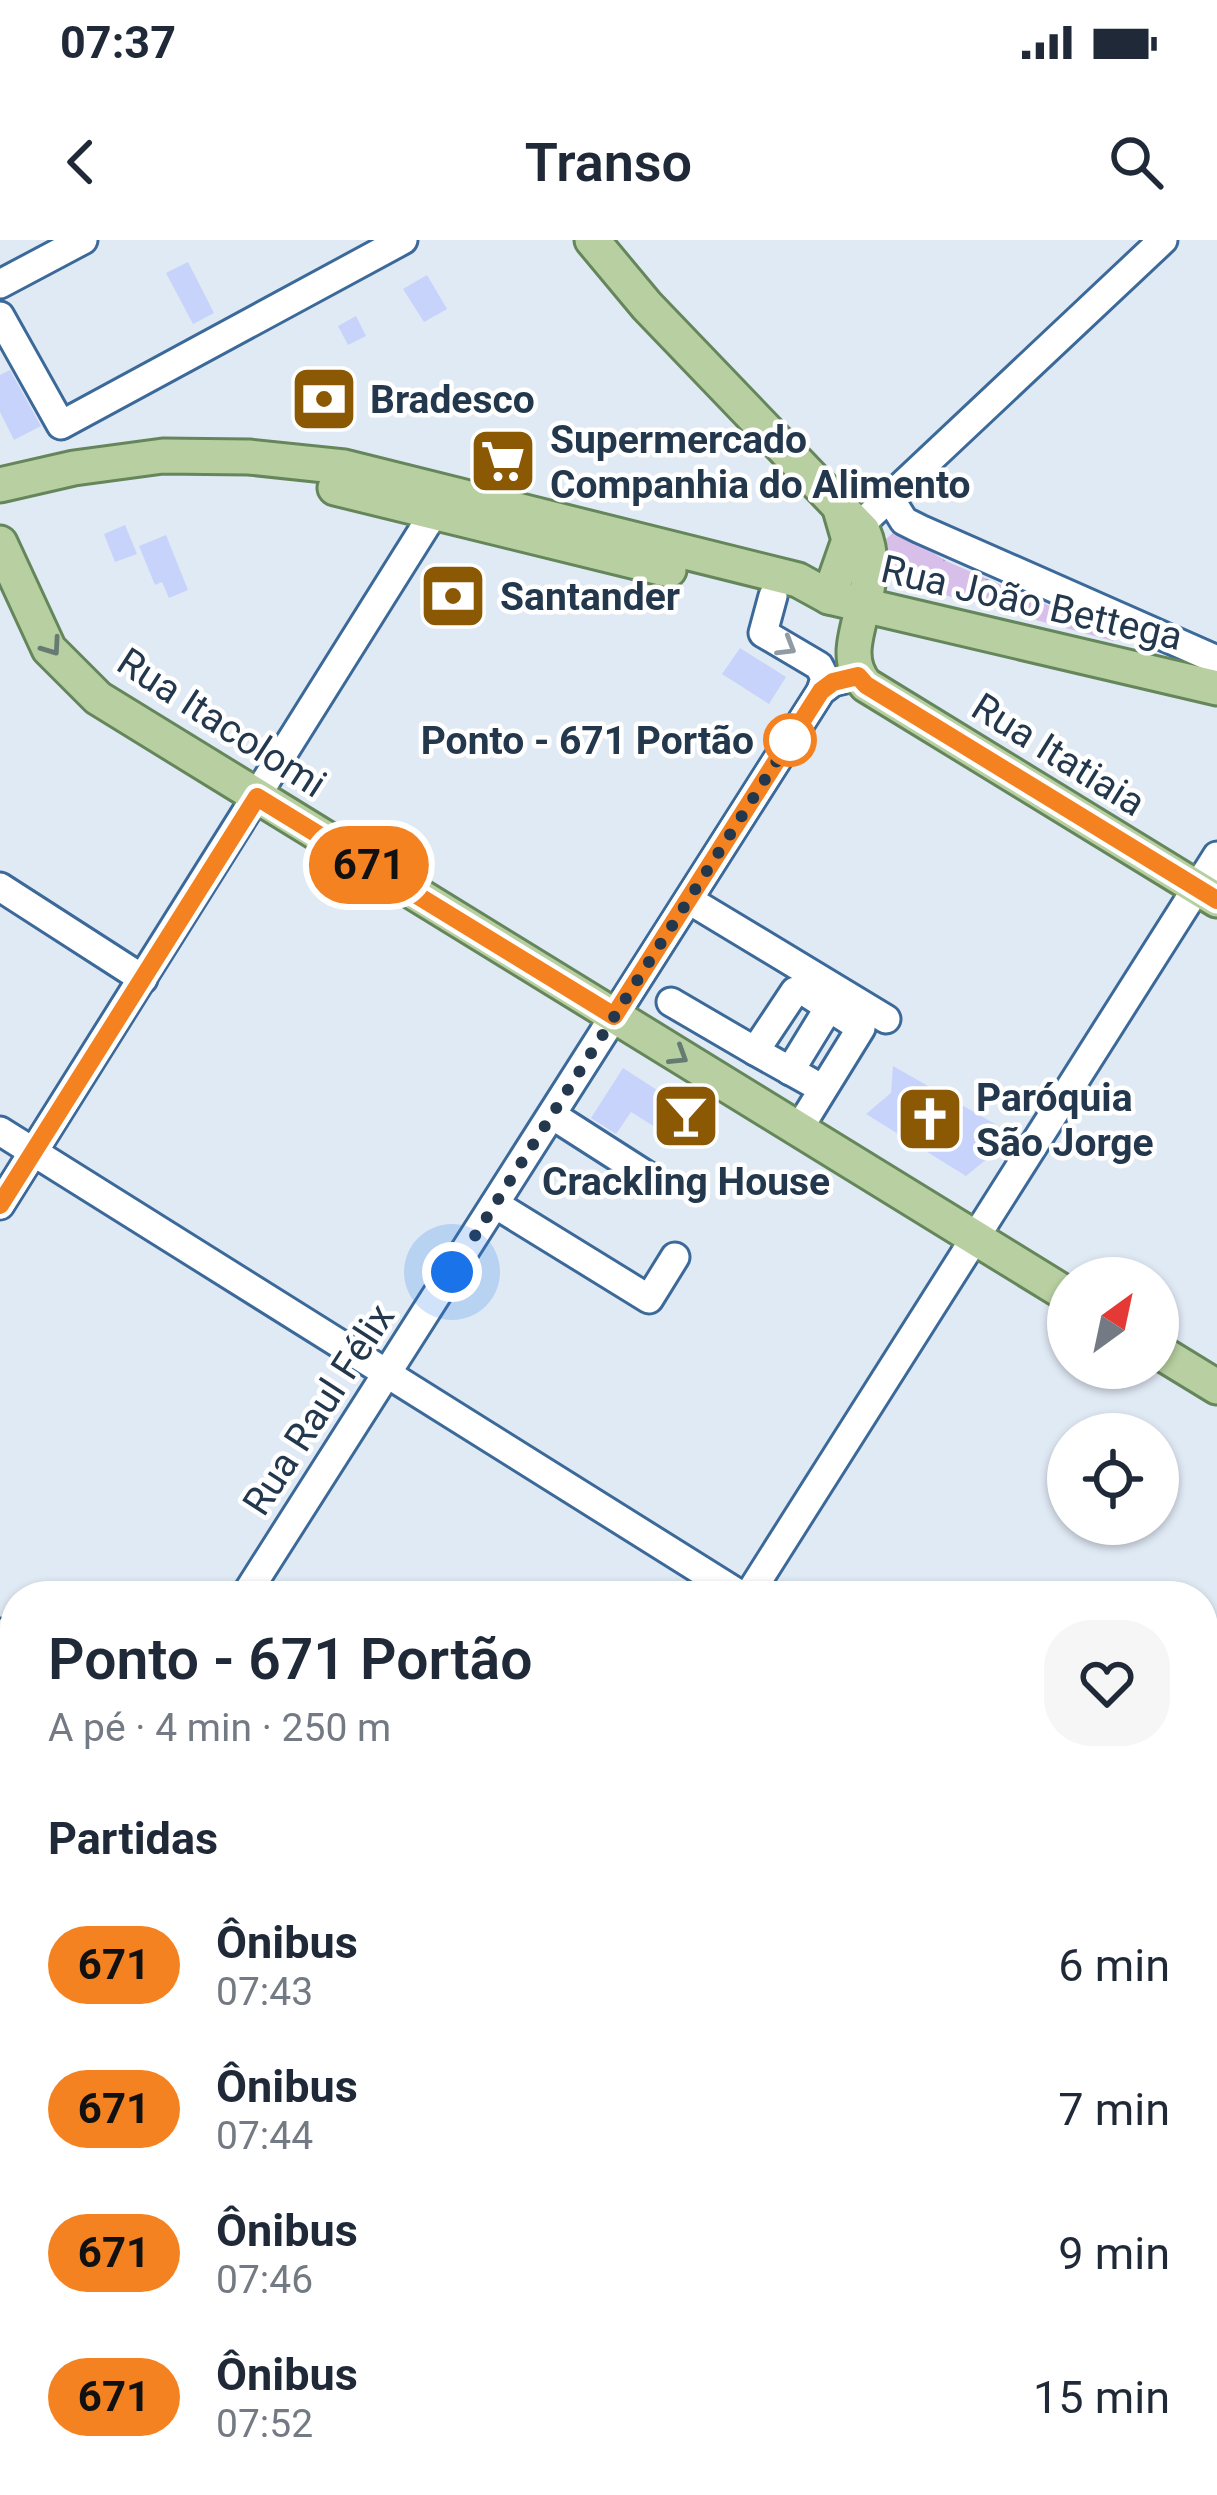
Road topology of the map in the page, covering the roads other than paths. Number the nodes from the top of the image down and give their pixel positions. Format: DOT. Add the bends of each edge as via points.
graph roads {
  1 [pos="83,240"];
  2 [pos="403,240"];
  3 [pos="592,240"];
  4 [pos="1163,240"];
  5 [pos="0,284"];
  6 [pos="0,316"];
  7 [pos="34,477"];
  8 [pos="0,485"];
  9 [pos="889,496"];
  10 [pos="0,497"];
  11 [pos="0,508"];
  12 [pos="435,511"];
  13 [pos="849,516"];
  14 [pos="0,543"];
  15 [pos="773,596"];
  16 [pos="829,597"];
  17 [pos="864,605"];
  18 [pos="1217,660"];
  19 [pos="858,676"];
  20 [pos="1217,688"];
  21 [pos="821,691"];
  22 [pos="257,797"];
  23 [pos="1217,856"];
  24 [pos="0,887"];
  25 [pos="1207,894"];
  26 [pos="688,900"];
  27 [pos="142,979"];
  28 [pos="671,1003"];
  29 [pos="828,1009"];
  30 [pos="614,1016"];
  31 [pos="886,1019"];
  32 [pos="755,1051"];
  33 [pos="790,1071"];
  34 [pos="823,1089"];
  35 [pos="551,1115"];
  36 [pos="798,1130"];
  37 [pos="0,1131"];
  38 [pos="33,1152"];
  39 [pos="652,1179"];
  40 [pos="495,1204"];
  41 [pos="0,1205"];
  42 [pos="977,1239"];
  43 [pos="675,1257"];
  44 [pos="1047,1282"];
  45 [pos="1179,1364"];
  46 [pos="386,1373"];
  47 [pos="1217,1387"];
  48 [pos="254,1581"];
  49 [pos="721,1581"];
  50 [pos="755,1581"];
  1 -- 5 [label="street"];
  2 -- 6 [label="street" via="61,425"];
  3 -- 13 [label="main road"];
  4 -- 9 [label="street"];
  7 -- 8 [label="main road, Rua João Bettega"];
  7 -- 10 [label="main road"];
  7 -- 16 [label="main road, Rua João Bettega" via="184,455 344,466 798,580"];
  9 -- 13 [label="street"];
  9 -- 18 [label="street, Rua João Bettega" via="920,529"];
  11 -- 12 [label="main road, Rua João Bettega" via="133,478 198,475 313,484"];
  12 -- 15 [label="main road, Rua João Bettega"];
  12 -- 22 [label="street"];
  13 -- 16 [label="main road"];
  13 -- 17 [label="main road" via="872,560"];
  14 -- 22 [label="main road, Rua Itacolomi, one-way" via="50,649 98,698"];
  15 -- 16 [label="main road, Rua João Bettega"];
  15 -- 21 [label="street, one-way" via="763,633 819,666 826,678"];
  16 -- 17 [label="main road, Rua João Bettega"];
  17 -- 19 [label="main road" via="852,651"];
  17 -- 20 [label="main road, Rua João Bettega"];
  19 -- 21 [label="street"];
  19 -- 25 [label="main road, Rua Itatiaia"];
  21 -- 26 [label="street, Rua Raul Félix"];
  22 -- 27 [label="street"];
  22 -- 30 [label="main road, Rua Itacolomi"];
  23 -- 25 [label="street"];
  24 -- 27 [label="street"];
  25 -- 42 [label="street"];
  26 -- 30 [label="street, Rua Raul Félix"];
  26 -- 31 [label="street"];
  27 -- 38 [label="street"];
  28 -- 32 [label="street"];
  29 -- 32 [label="street" via="795,991"];
  29 -- 33 [label="street"];
  29 -- 34 [label="street" via="861,1028"];
  30 -- 35 [label="street, Rua Raul Félix"];
  30 -- 36 [label="main road, Rua Itacolomi, one-way"];
  32 -- 33 [label="street"];
  33 -- 34 [label="street"];
  34 -- 36 [label="street"];
  35 -- 39 [label="street"];
  35 -- 40 [label="street, Rua Raul Félix"];
  36 -- 42 [label="main road, Rua Itacolomi"];
  37 -- 38 [label="street"];
  38 -- 41 [label="street"];
  38 -- 46 [label="street"];
  40 -- 43 [label="street" via="649,1300"];
  40 -- 46 [label="street, Rua Raul Félix"];
  42 -- 44 [label="main road, Rua Itacolomi"];
  42 -- 50 [label="street"];
  45 -- 47 [label="main road"];
  46 -- 48 [label="street, Rua Raul Félix"];
  46 -- 49 [label="street"];
}
